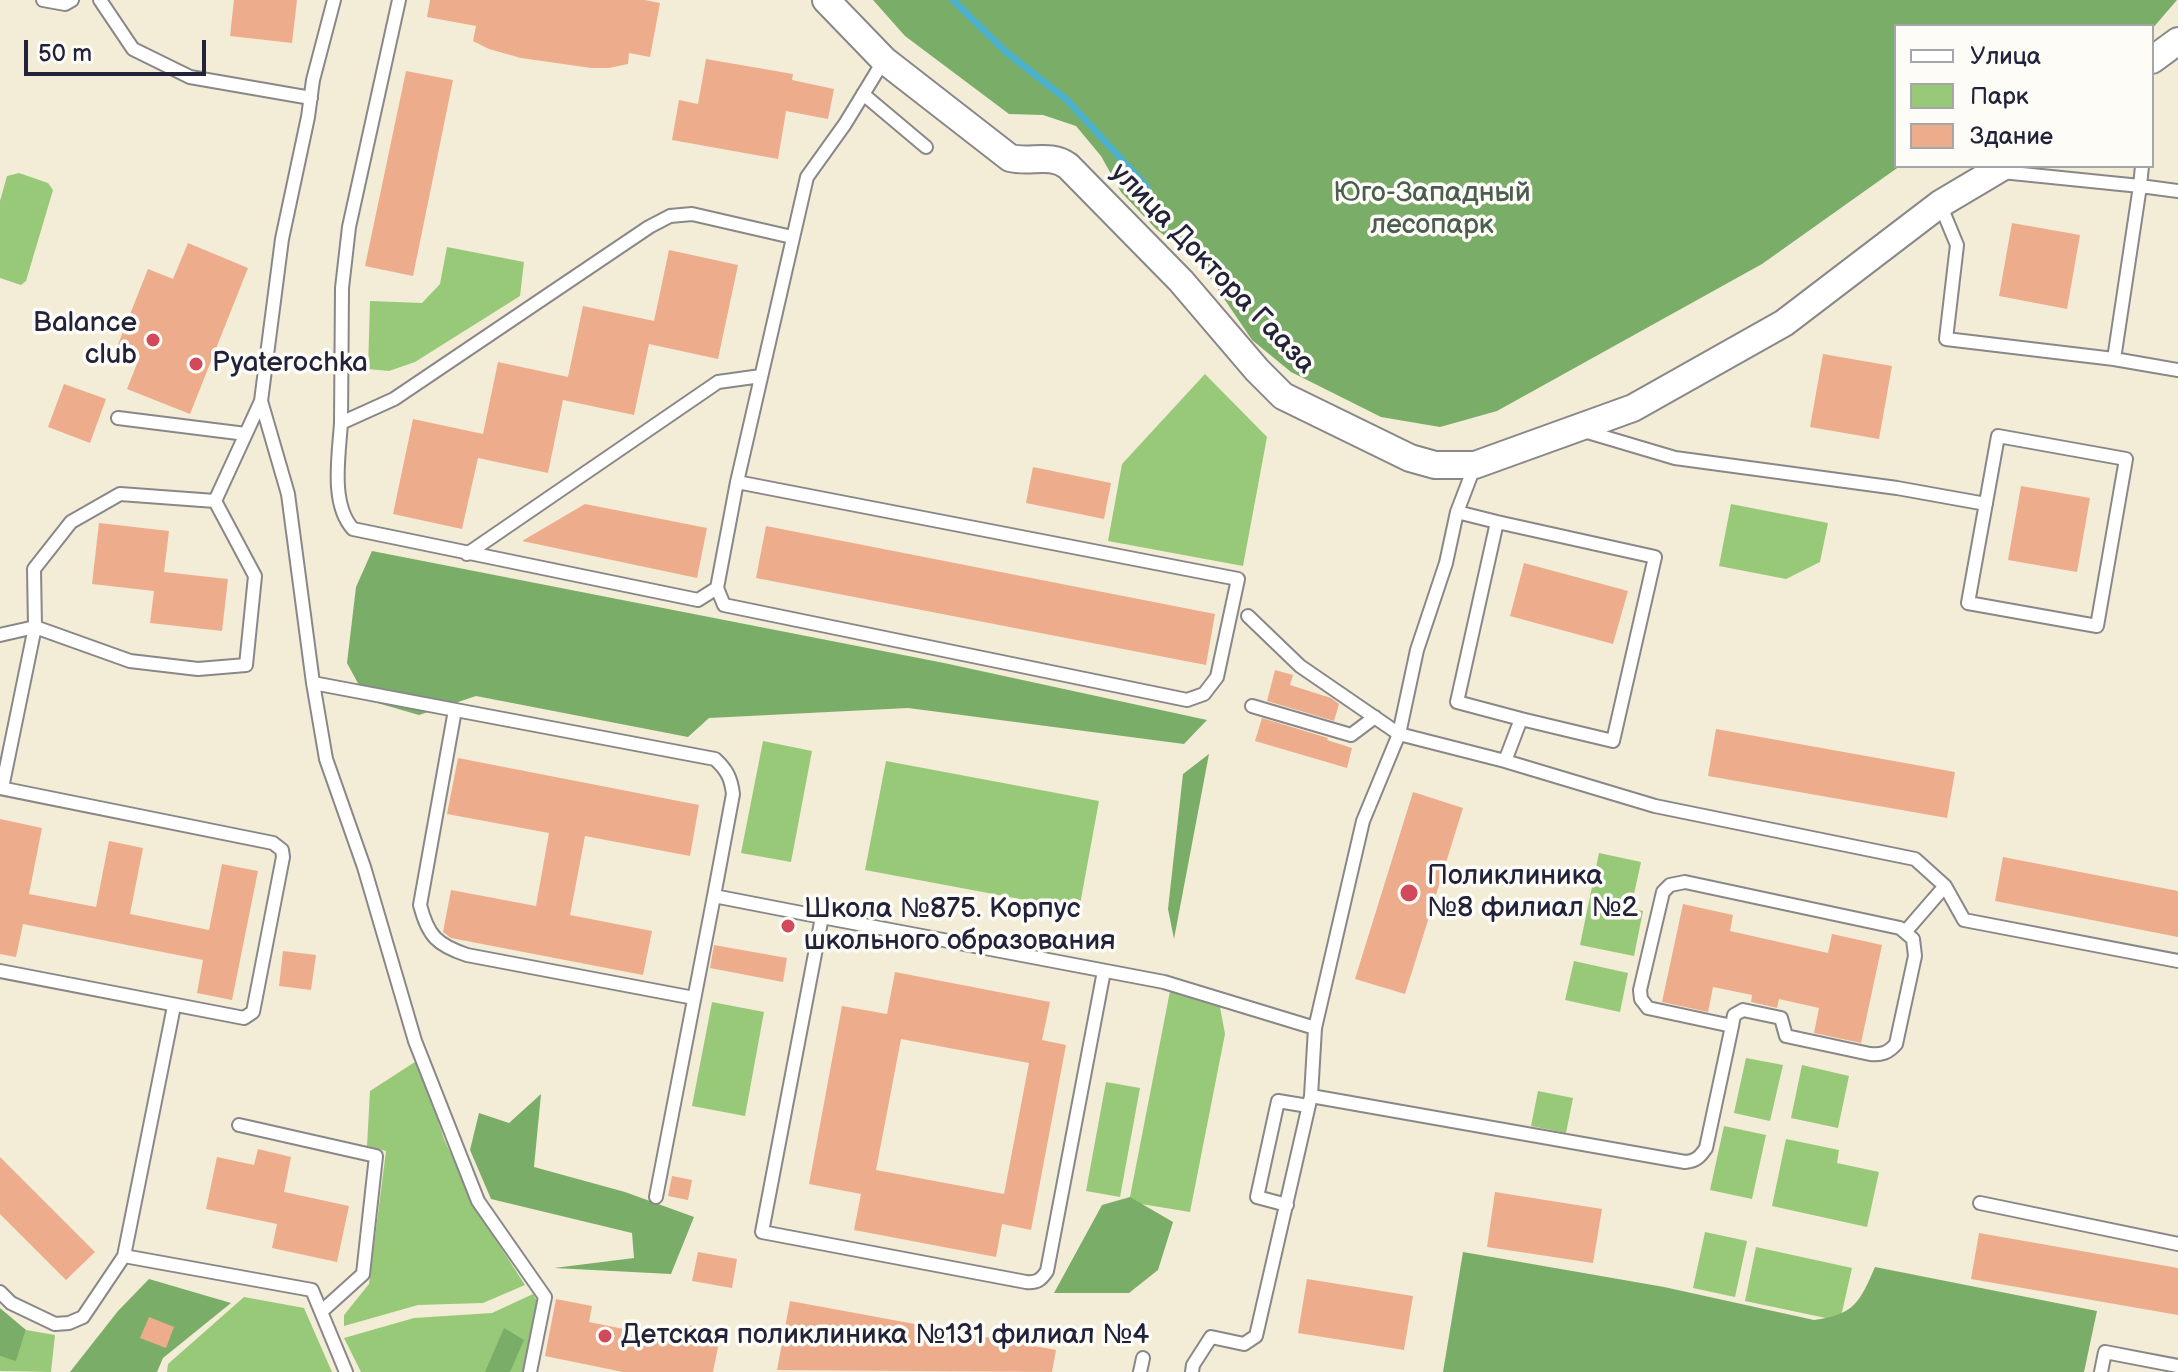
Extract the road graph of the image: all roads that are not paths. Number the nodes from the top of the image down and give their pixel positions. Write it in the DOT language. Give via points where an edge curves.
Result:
graph roads {
  1 [pos="43,0"];
  2 [pos="72,0"];
  3 [pos="100,0"];
  4 [pos="334,0"];
  5 [pos="399,0"];
  6 [pos="826,0"];
  7 [pos="2178,41"];
  8 [pos="2154,59"];
  9 [pos="884,60"];
  10 [pos="863,94"];
  11 [pos="311,98"];
  12 [pos="926,147"];
  13 [pos="2142,168"];
  14 [pos="1999,169"];
  15 [pos="2140,186"];
  16 [pos="2178,191"];
  17 [pos="1940,204"];
  18 [pos="792,237"];
  19 [pos="2114,359"];
  20 [pos="2178,370"];
  21 [pos="761,376"];
  22 [pos="261,401"];
  23 [pos="118,418"];
  24 [pos="341,423"];
  25 [pos="1577,429"];
  26 [pos="246,434"];
  27 [pos="1475,465"];
  28 [pos="737,482"];
  29 [pos="215,501"];
  30 [pos="1986,504"];
  31 [pos="1457,512"];
  32 [pos="1497,522"];
  33 [pos="467,554"];
  34 [pos="717,588"];
  35 [pos="1248,616"];
  36 [pos="35,627"];
  37 [pos="0,635"];
  38 [pos="313,683"];
  39 [pos="1252,706"];
  40 [pos="455,710"];
  41 [pos="1375,717"];
  42 [pos="1521,719"];
  43 [pos="1399,734"];
  44 [pos="1505,761"];
  45 [pos="1,788"];
  46 [pos="1945,886"];
  47 [pos="714,896"];
  48 [pos="822,917"];
  49 [pos="1906,931"];
  50 [pos="2178,961"];
  51 [pos="0,971"];
  52 [pos="1104,971"];
  53 [pos="694,998"];
  54 [pos="174,1006"];
  55 [pos="1732,1026"];
  56 [pos="1315,1028"];
  57 [pos="1310,1101"];
  58 [pos="239,1125"];
  59 [pos="656,1197"];
  60 [pos="1980,1203"];
  61 [pos="1287,1205"];
  62 [pos="2178,1244"];
  63 [pos="124,1256"];
  64 [pos="0,1292"];
  65 [pos="322,1311"];
  66 [pos="1143,1358"];
  67 [pos="2178,1366"];
  68 [pos="346,1372"];
  69 [pos="530,1372"];
  70 [pos="1140,1372"];
  71 [pos="1192,1372"];
  72 [pos="2101,1372"];
  1 -- 2 [label="lane"];
  3 -- 11 [label="lane" via="133,49 190,77"];
  4 -- 11 [label="lane"];
  5 -- 24 [label="lane" via="349,227 342,288"];
  6 -- 9 [label="street, улица Доктора Гааза"];
  7 -- 8 [label="street"];
  9 -- 10 [label="lane"];
  9 -- 27 [label="street, улица Доктора Гааза" via="1010,158 1058,159 1068,166 1181,281 1283,396 1410,458 1435,465"];
  10 -- 12 [label="lane"];
  10 -- 18 [label="lane" via="807,177"];
  11 -- 22 [label="lane" via="282,239"];
  13 -- 15 [label="lane"];
  14 -- 15 [label="lane"];
  14 -- 17 [label="street, улица Доктора Гааза"];
  15 -- 16 [label="lane"];
  15 -- 19 [label="lane"];
  17 -- 19 [label="lane" via="1957,245 1946,339"];
  17 -- 25 [label="street, улица Доктора Гааза" via="1784,323 1633,408"];
  18 -- 21 [label="lane"];
  18 -- 24 [label="lane" via="692,214 670,216 394,399"];
  19 -- 20 [label="lane"];
  21 -- 28 [label="lane"];
  21 -- 33 [label="lane" via="718,382"];
  22 -- 26 [label="lane"];
  22 -- 38 [label="lane" via="288,494"];
  23 -- 26 [label="lane"];
  24 -- 33 [label="lane" via="337,472 344,518 353,529"];
  25 -- 27 [label="street, улица Доктора Гааза"];
  25 -- 30 [label="lane" via="1675,458"];
  26 -- 29 [label="lane"];
  27 -- 31 [label="lane"];
  28 -- 34 [label="lane"];
  28 -- 34 [label="lane" via="1238,579 1233,612 1217,677 1204,694 1187,700 724,605"];
  29 -- 36 [label="lane" via="120,494 71,522 34,569"];
  29 -- 36 [label="lane" via="255,576 246,665 198,669 130,661"];
  30 -- 30 [label="lane" via="1998,436 2126,459 2097,626 1968,603"];
  31 -- 32 [label="lane"];
  31 -- 43 [label="lane"];
  32 -- 42 [label="lane" via="1457,702"];
  32 -- 42 [label="lane" via="1655,557 1613,741"];
  33 -- 34 [label="lane" via="698,600"];
  35 -- 41 [label="lane" via="1300,666"];
  36 -- 37 [label="lane"];
  36 -- 45 [label="lane"];
  38 -- 40 [label="lane"];
  38 -- 69 [label="lane" via="326,759 415,1041 478,1201 545,1297"];
  39 -- 41 [label="lane" via="1351,735"];
  40 -- 47 [label="lane" via="715,759 731,779 733,794"];
  40 -- 53 [label="lane" via="420,905 425,925 437,940 467,955"];
  41 -- 43 [label="lane"];
  42 -- 44 [label="lane"];
  43 -- 44 [label="lane"];
  43 -- 56 [label="lane" via="1363,821"];
  44 -- 46 [label="lane" via="1655,806 1915,859"];
  45 -- 54 [label="lane" via="273,843 282,850 253,1012 238,1018"];
  46 -- 49 [label="lane"];
  46 -- 50 [label="lane" via="1964,920"];
  47 -- 48 [label="lane"];
  47 -- 53 [label="lane"];
  48 -- 52 [label="lane"];
  48 -- 52 [label="lane" via="762,1232 979,1273 1042,1279"];
  49 -- 55 [label="lane" via="1915,956 1896,1044 1890,1051 1870,1054 1786,1036 1781,1018 1743,1010 1734,1015"];
  49 -- 55 [label="lane" via="1685,882 1670,885 1660,897 1641,999 1648,1008"];
  51 -- 54 [label="lane"];
  52 -- 56 [label="lane" via="1164,982"];
  53 -- 59 [label="lane"];
  54 -- 63 [label="lane"];
  55 -- 57 [label="lane" via="1706,1148 1693,1161"];
  56 -- 57 [label="lane"];
  57 -- 61 [label="lane"];
  57 -- 61 [label="lane" via="1278,1101 1257,1197"];
  58 -- 65 [label="lane" via="376,1156 363,1274"];
  60 -- 62 [label="lane"];
  61 -- 71 [label="lane" via="1256,1336 1244,1344 1211,1337"];
  63 -- 64 [label="lane" via="83,1317 69,1323 55,1324"];
  63 -- 65 [label="lane" via="312,1290"];
  65 -- 68 [label="lane"];
  66 -- 70 [label="lane"];
  67 -- 72 [label="lane" via="2105,1352"];
}
